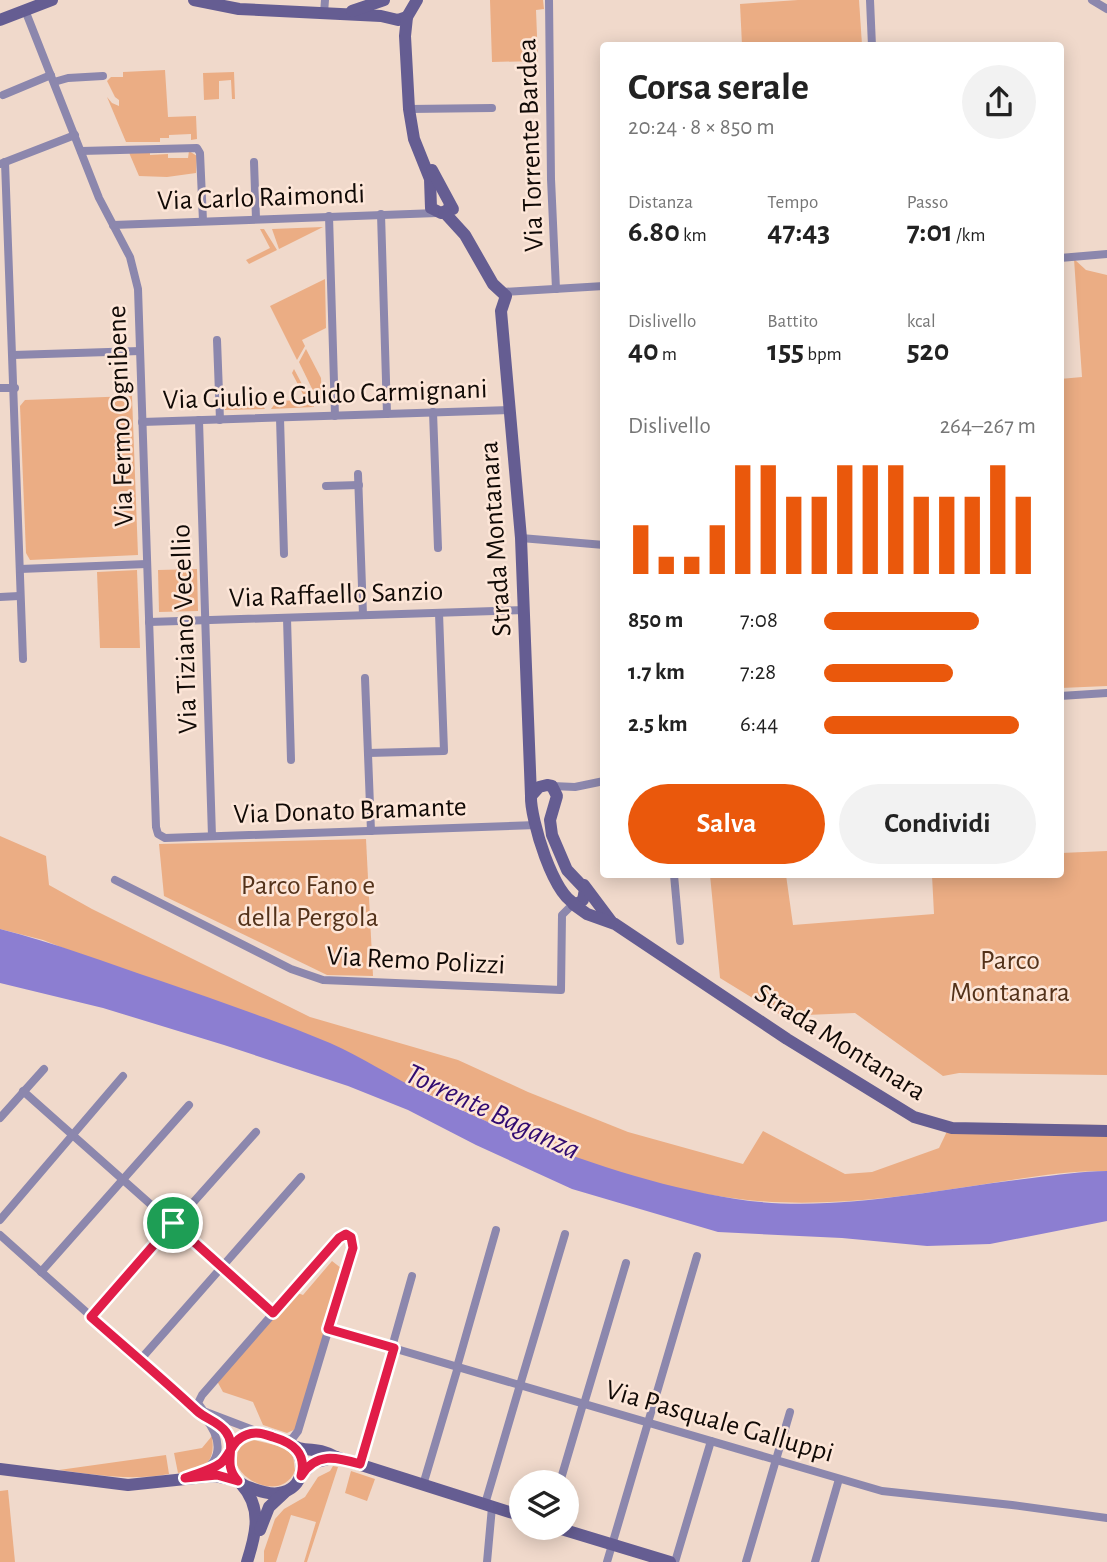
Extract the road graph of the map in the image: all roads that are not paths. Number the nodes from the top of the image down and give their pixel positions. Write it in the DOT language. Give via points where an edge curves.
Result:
graph roads {
  1 [pos="36,0"];
  2 [pos="52,0"];
  3 [pos="194,0"];
  4 [pos="386,0"];
  5 [pos="549,0"];
  6 [pos="870,0"];
  7 [pos="1092,0"];
  8 [pos="239,4"];
  9 [pos="324,7"];
  10 [pos="1107,9"];
  11 [pos="25,10"];
  12 [pos="406,10"];
  13 [pos="342,13"];
  14 [pos="0,20"];
  15 [pos="872,42"];
  16 [pos="103,76"];
  17 [pos="52,79"];
  18 [pos="3,95"];
  19 [pos="492,108"];
  20 [pos="409,109"];
  21 [pos="75,135"];
  22 [pos="81,152"];
  23 [pos="254,162"];
  24 [pos="3,163"];
  25 [pos="440,204"];
  26 [pos="410,213"];
  27 [pos="381,214"];
  28 [pos="329,216"];
  29 [pos="256,219"];
  30 [pos="204,221"];
  31 [pos="113,225"];
  32 [pos="1107,254"];
  33 [pos="1064,258"];
  34 [pos="600,286"];
  35 [pos="556,289"];
  36 [pos="499,298"];
  37 [pos="217,340"];
  38 [pos="140,351"];
  39 [pos="13,355"];
  40 [pos="15,387"];
  41 [pos="0,388"];
  42 [pos="510,410"];
  43 [pos="433,412"];
  44 [pos="387,414"];
  45 [pos="335,416"];
  46 [pos="280,418"];
  47 [pos="199,420"];
  48 [pos="220,420"];
  49 [pos="142,422"];
  50 [pos="358,474"];
  51 [pos="359,485"];
  52 [pos="326,486"];
  53 [pos="521,538"];
  54 [pos="600,545"];
  55 [pos="438,548"];
  56 [pos="284,554"];
  57 [pos="147,564"];
  58 [pos="20,569"];
  59 [pos="19,596"];
  60 [pos="0,597"];
  61 [pos="525,610"];
  62 [pos="439,613"];
  63 [pos="363,615"];
  64 [pos="287,618"];
  65 [pos="205,620"];
  66 [pos="149,622"];
  67 [pos="23,659"];
  68 [pos="365,678"];
  69 [pos="1107,692"];
  70 [pos="1064,696"];
  71 [pos="368,753"];
  72 [pos="291,760"];
  73 [pos="530,764"];
  74 [pos="600,782"];
  75 [pos="549,785"];
  76 [pos="575,787"];
  77 [pos="531,796"];
  78 [pos="557,803"];
  79 [pos="537,825"];
  80 [pos="370,831"];
  81 [pos="212,836"];
  82 [pos="164,838"];
  83 [pos="674,878"];
  84 [pos="115,880"];
  85 [pos="584,885"];
  86 [pos="573,904"];
  87 [pos="615,924"];
  88 [pos="680,941"];
  89 [pos="44,1069"];
  90 [pos="123,1076"];
  91 [pos="23,1091"];
  92 [pos="189,1105"];
  93 [pos="0,1118"];
  94 [pos="1107,1131"];
  95 [pos="256,1132"];
  96 [pos="73,1135"];
  97 [pos="301,1177"];
  98 [pos="122,1179"];
  99 [pos="0,1220"];
  100 [pos="173,1223"];
  101 [pos="496,1230"];
  102 [pos="565,1234"];
  103 [pos="0,1235"];
  104 [pos="697,1256"];
  105 [pos="626,1263"];
  106 [pos="222,1268"];
  107 [pos="41,1272"];
  108 [pos="412,1276"];
  109 [pos="273,1313"];
  110 [pos="91,1317"];
  111 [pos="328,1329"];
  112 [pos="393,1348"];
  113 [pos="140,1360"];
  114 [pos="458,1367"];
  115 [pos="520,1385"];
  116 [pos="199,1399"];
  117 [pos="188,1402"];
  118 [pos="584,1404"];
  119 [pos="202,1412"];
  120 [pos="790,1412"];
  121 [pos="647,1423"];
  122 [pos="263,1433"];
  123 [pos="711,1441"];
  124 [pos="287,1442"];
  125 [pos="230,1451"];
  126 [pos="335,1457"];
  127 [pos="776,1460"];
  128 [pos="360,1464"];
  129 [pos="0,1469"];
  130 [pos="564,1470"];
  131 [pos="201,1472"];
  132 [pos="301,1476"];
  133 [pos="185,1478"];
  134 [pos="839,1479"];
  135 [pos="239,1482"];
  136 [pos="423,1485"];
  137 [pos="286,1492"];
  138 [pos="488,1506"];
  139 [pos="509,1512"];
  140 [pos="1107,1518"];
  141 [pos="579,1535"];
  142 [pos="254,1539"];
  143 [pos="611,1545"];
  144 [pos="247,1562"];
  145 [pos="487,1562"];
  146 [pos="607,1562"];
  147 [pos="670,1562"];
  148 [pos="676,1562"];
  149 [pos="746,1562"];
  150 [pos="814,1562"];
  1 -- 11 [label="street"];
  2 -- 11 [label="street"];
  3 -- 8 [label="street"];
  4 -- 12 [label="street, Strada Montanara" via="386,11"];
  4 -- 13 [label="street"];
  5 -- 35 [label="street, Via Torrente Bardea"];
  6 -- 15 [label="street"];
  7 -- 10 [label="street"];
  8 -- 9 [label="street"];
  9 -- 13 [label="street"];
  11 -- 14 [label="street"];
  11 -- 17 [label="street, Via Fermo Ognibene"];
  12 -- 13 [label="street"];
  12 -- 20 [label="street, Strada Montanara"];
  16 -- 17 [label="street"];
  17 -- 18 [label="street"];
  17 -- 21 [label="street, Via Fermo Ognibene"];
  19 -- 20 [label="street"];
  20 -- 25 [label="street, Strada Montanara" via="417,146"];
  21 -- 22 [label="street, Via Fermo Ognibene"];
  21 -- 24 [label="street"];
  22 -- 30 [label="street" via="195,148 200,153"];
  22 -- 31 [label="street, Via Fermo Ognibene"];
  23 -- 29 [label="street"];
  24 -- 39 [label="street"];
  25 -- 26 [label="street, Via Carlo Raimondi"];
  25 -- 26 [label="street, Via Carlo Raimondi"];
  25 -- 36 [label="street, Strada Montanara" via="458,216"];
  26 -- 27 [label="street, Via Carlo Raimondi"];
  27 -- 28 [label="street, Via Carlo Raimondi"];
  27 -- 44 [label="street"];
  28 -- 29 [label="street, Via Carlo Raimondi"];
  28 -- 45 [label="street"];
  29 -- 30 [label="street, Via Carlo Raimondi"];
  30 -- 31 [label="street, Via Carlo Raimondi"];
  31 -- 38 [label="street, Via Fermo Ognibene" via="130,257 138,289"];
  32 -- 33 [label="street"];
  34 -- 35 [label="street"];
  35 -- 36 [label="street"];
  36 -- 42 [label="street, Strada Montanara"];
  37 -- 48 [label="street"];
  38 -- 39 [label="street"];
  38 -- 49 [label="street, Via Fermo Ognibene"];
  39 -- 40 [label="street"];
  40 -- 41 [label="street"];
  40 -- 58 [label="street"];
  42 -- 43 [label="street, Via Giulio e Guido Carmignani"];
  42 -- 53 [label="street, Strada Montanara"];
  43 -- 44 [label="street, Via Giulio e Guido Carmignani"];
  43 -- 55 [label="street"];
  44 -- 45 [label="street, Via Giulio e Guido Carmignani"];
  45 -- 46 [label="street, Via Giulio e Guido Carmignani"];
  46 -- 48 [label="street, Via Giulio e Guido Carmignani"];
  46 -- 56 [label="street"];
  47 -- 48 [label="street, Via Giulio e Guido Carmignani"];
  47 -- 49 [label="street, Via Giulio e Guido Carmignani"];
  47 -- 65 [label="street, Via Tiziano Vecellio"];
  49 -- 57 [label="street, Via Fermo Ognibene"];
  50 -- 51 [label="street"];
  51 -- 52 [label="street"];
  51 -- 63 [label="street"];
  53 -- 54 [label="street"];
  53 -- 61 [label="street, Strada Montanara"];
  57 -- 58 [label="street"];
  57 -- 66 [label="street, Via Fermo Ognibene"];
  58 -- 59 [label="street"];
  59 -- 60 [label="street"];
  59 -- 67 [label="street"];
  61 -- 62 [label="street, Via Raffaello Sanzio"];
  61 -- 73 [label="street, Strada Montanara"];
  62 -- 63 [label="street, Via Raffaello Sanzio"];
  62 -- 71 [label="street" via="444,751"];
  63 -- 64 [label="street, Via Raffaello Sanzio"];
  64 -- 65 [label="street, Via Raffaello Sanzio"];
  64 -- 72 [label="street"];
  65 -- 66 [label="street, Via Raffaello Sanzio"];
  65 -- 81 [label="street, Via Tiziano Vecellio"];
  66 -- 82 [label="street, Via Fermo Ognibene" via="156,827"];
  68 -- 71 [label="street"];
  69 -- 70 [label="street"];
  71 -- 80 [label="street"];
  73 -- 75 [label="street, Strada Montanara"];
  73 -- 77 [label="street, Strada Montanara"];
  74 -- 76 [label="street"];
  75 -- 76 [label="street"];
  75 -- 77 [label="street" via="539,787"];
  75 -- 78 [label="street, Strada Montanara"];
  76 -- 78 [label="street"];
  77 -- 79 [label="street, Strada Montanara"];
  78 -- 85 [label="street, Strada Montanara" via="550,820 552,835 567,870"];
  79 -- 80 [label="street, Via Donato Bramante"];
  79 -- 86 [label="street, Strada Montanara" via="545,859"];
  80 -- 81 [label="street, Via Donato Bramante"];
  81 -- 82 [label="street, Via Donato Bramante"];
  83 -- 88 [label="street"];
  84 -- 86 [label="street, Via Remo Polizzi" via="323,981 561,990 562,915"];
  85 -- 86 [label="street" via="583,900"];
  85 -- 87 [label="street, Strada Montanara"];
  86 -- 87 [label="street, Strada Montanara"];
  87 -- 94 [label="street, Strada Montanara" via="787,1039 914,1116 952,1128"];
  89 -- 91 [label="street"];
  90 -- 96 [label="street"];
  91 -- 93 [label="street"];
  91 -- 96 [label="street"];
  92 -- 98 [label="street"];
  95 -- 100 [label="street"];
  96 -- 98 [label="street"];
  96 -- 99 [label="street"];
  97 -- 106 [label="street"];
  98 -- 100 [label="street"];
  98 -- 107 [label="street"];
  100 -- 106 [label="street"];
  100 -- 110 [label="street"];
  101 -- 114 [label="street"];
  102 -- 115 [label="street"];
  103 -- 107 [label="street"];
  104 -- 121 [label="street"];
  105 -- 118 [label="street"];
  106 -- 109 [label="street"];
  106 -- 113 [label="street"];
  107 -- 110 [label="street"];
  108 -- 112 [label="street"];
  109 -- 111 [label="street" via="339,1238 350,1236 353,1248"];
  109 -- 116 [label="street"];
  110 -- 113 [label="street"];
  111 -- 112 [label="street, Via Pasquale Galluppi"];
  111 -- 124 [label="street" via="298,1431"];
  112 -- 114 [label="street, Via Pasquale Galluppi"];
  112 -- 128 [label="street"];
  113 -- 117 [label="street"];
  114 -- 115 [label="street, Via Pasquale Galluppi"];
  114 -- 136 [label="street"];
  115 -- 118 [label="street, Via Pasquale Galluppi"];
  115 -- 138 [label="street"];
  116 -- 117 [label="street"];
  116 -- 119 [label="street"];
  117 -- 119 [label="street"];
  118 -- 121 [label="street, Via Pasquale Galluppi"];
  118 -- 130 [label="street"];
  119 -- 122 [label="street"];
  119 -- 125 [label="street" via="226,1432"];
  119 -- 131 [label="street" via="218,1443 215,1460"];
  120 -- 127 [label="street"];
  121 -- 123 [label="street, Via Pasquale Galluppi"];
  121 -- 143 [label="street"];
  122 -- 124 [label="street"];
  122 -- 125 [label="street" via="244,1435"];
  123 -- 127 [label="street, Via Pasquale Galluppi"];
  123 -- 148 [label="street"];
  124 -- 126 [label="street"];
  124 -- 132 [label="street" via="302,1458"];
  125 -- 131 [label="street"];
  125 -- 135 [label="street" via="229,1466"];
  126 -- 128 [label="street"];
  126 -- 132 [label="street" via="313,1463"];
  127 -- 134 [label="street, Via Pasquale Galluppi"];
  127 -- 149 [label="street"];
  128 -- 136 [label="street"];
  129 -- 133 [label="street" via="135,1485"];
  131 -- 133 [label="street"];
  132 -- 137 [label="street"];
  133 -- 135 [label="street" via="217,1475"];
  134 -- 140 [label="street, Via Pasquale Galluppi" via="896,1494"];
  134 -- 150 [label="street"];
  135 -- 137 [label="street" via="269,1493"];
  135 -- 142 [label="street" via="254,1505"];
  136 -- 138 [label="street"];
  137 -- 142 [label="street" via="269,1507"];
  138 -- 139 [label="street"];
  138 -- 145 [label="street"];
  141 -- 143 [label="street"];
  142 -- 144 [label="street"];
  143 -- 146 [label="street"];
  143 -- 147 [label="street"];
}
